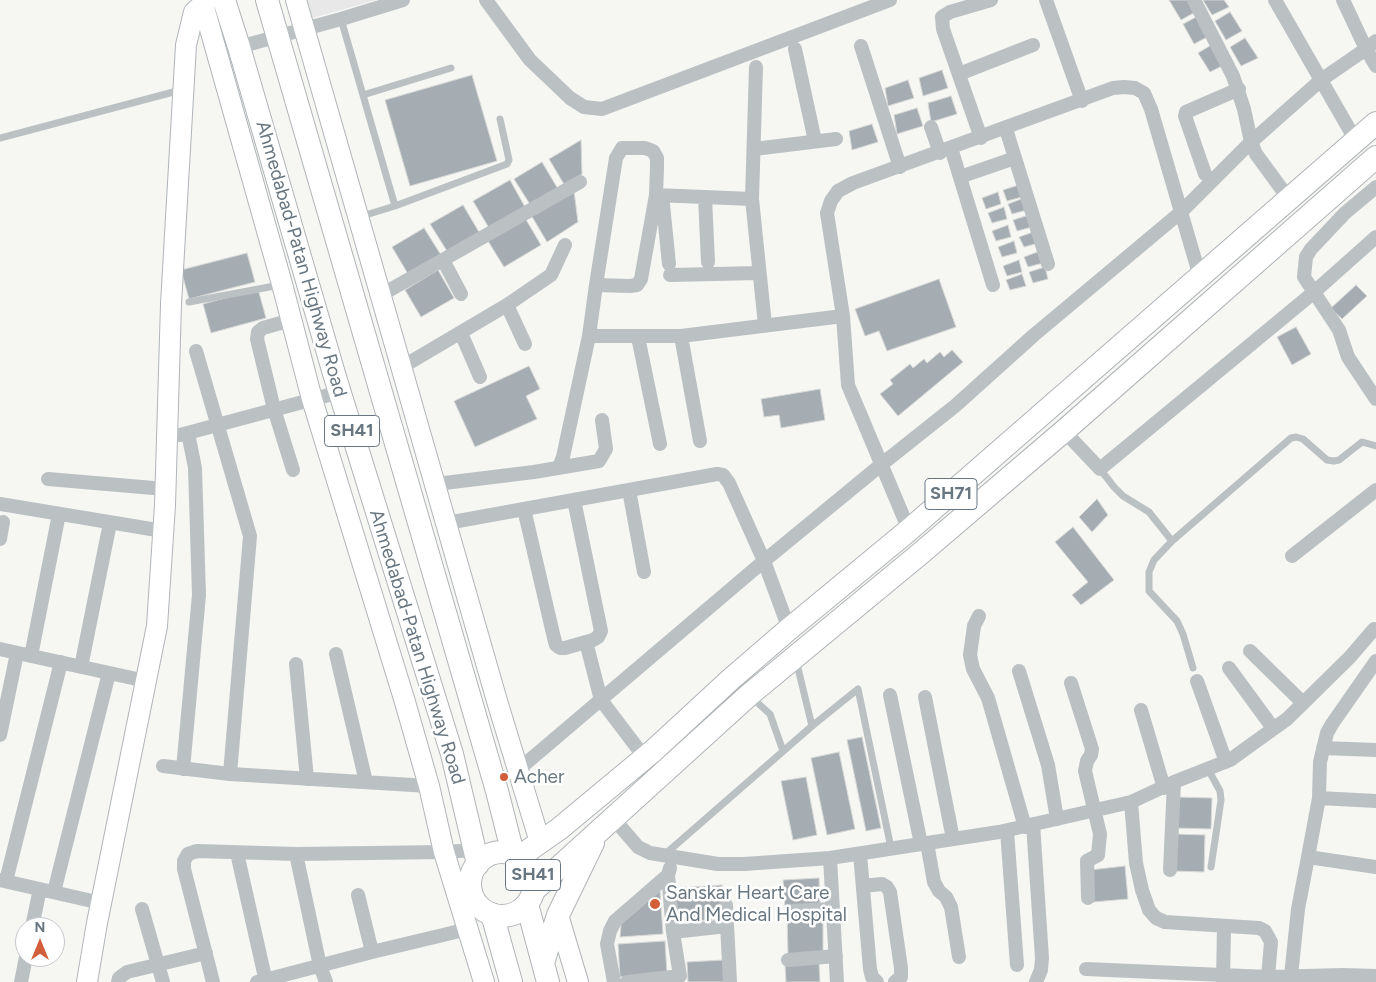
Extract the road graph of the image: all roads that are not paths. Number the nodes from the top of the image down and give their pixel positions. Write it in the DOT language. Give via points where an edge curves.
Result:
graph roads {
  1 [pos="267,0"];
  2 [pos="296,0"];
  3 [pos="403,0"];
  4 [pos="486,0"];
  5 [pos="890,0"];
  6 [pos="991,0"];
  7 [pos="1046,0"];
  8 [pos="1194,0"];
  9 [pos="1275,0"];
  10 [pos="1343,0"];
  11 [pos="206,2"];
  12 [pos="341,19"];
  13 [pos="304,29"];
  14 [pos="277,36"];
  15 [pos="1033,45"];
  16 [pos="1371,45"];
  17 [pos="240,46"];
  18 [pos="861,46"];
  19 [pos="796,49"];
  20 [pos="1376,66"];
  21 [pos="756,67"];
  22 [pos="451,68"];
  23 [pos="959,74"];
  24 [pos="1321,80"];
  25 [pos="183,89"];
  26 [pos="1239,89"];
  27 [pos="363,95"];
  28 [pos="1082,101"];
  29 [pos="500,119"];
  30 [pos="1376,123"];
  31 [pos="931,127"];
  32 [pos="1006,129"];
  33 [pos="0,138"];
  34 [pos="981,138"];
  35 [pos="836,139"];
  36 [pos="1356,141"];
  37 [pos="815,142"];
  38 [pos="1251,142"];
  39 [pos="754,149"];
  40 [pos="946,150"];
  41 [pos="1376,157"];
  42 [pos="1015,158"];
  43 [pos="900,167"];
  44 [pos="1205,174"];
  45 [pos="960,177"];
  46 [pos="580,182"];
  47 [pos="1376,187"];
  48 [pos="659,195"];
  49 [pos="705,197"];
  50 [pos="752,199"];
  51 [pos="1289,199"];
  52 [pos="395,206"];
  53 [pos="1181,212"];
  54 [pos="359,218"];
  55 [pos="1376,237"];
  56 [pos="565,245"];
  57 [pos="443,260"];
  58 [pos="708,262"];
  59 [pos="1048,264"];
  60 [pos="759,273"];
  61 [pos="1200,277"];
  62 [pos="282,284"];
  63 [pos="993,284"];
  64 [pos="596,285"];
  65 [pos="1313,293"];
  66 [pos="461,294"];
  67 [pos="381,295"];
  68 [pos="190,302"];
  69 [pos="507,305"];
  70 [pos="843,316"];
  71 [pos="291,320"];
  72 [pos="765,325"];
  73 [pos="461,333"];
  74 [pos="589,336"];
  75 [pos="681,336"];
  76 [pos="638,337"];
  77 [pos="525,344"];
  78 [pos="196,351"];
  79 [pos="402,367"];
  80 [pos="480,377"];
  81 [pos="340,392"];
  82 [pos="312,399"];
  83 [pos="1376,399"];
  84 [pos="274,409"];
  85 [pos="602,420"];
  86 [pos="217,424"];
  87 [pos="1064,431"];
  88 [pos="188,433"];
  89 [pos="167,438"];
  90 [pos="700,441"];
  91 [pos="660,444"];
  92 [pos="1376,446"];
  93 [pos="882,464"];
  94 [pos="559,467"];
  95 [pos="1100,469"];
  96 [pos="293,470"];
  97 [pos="48,479"];
  98 [pos="436,484"];
  99 [pos="166,489"];
  100 [pos="629,490"];
  101 [pos="1376,490"];
  102 [pos="574,500"];
  103 [pos="0,504"];
  104 [pos="524,509"];
  105 [pos="59,514"];
  106 [pos="3,522"];
  107 [pos="110,523"];
  108 [pos="447,523"];
  109 [pos="909,530"];
  110 [pos="163,531"];
  111 [pos="0,539"];
  112 [pos="1172,541"];
  113 [pos="1292,556"];
  114 [pos="764,561"];
  115 [pos="644,572"];
  116 [pos="979,616"];
  117 [pos="789,629"];
  118 [pos="1375,629"];
  119 [pos="586,642"];
  120 [pos="0,649"];
  121 [pos="1250,652"];
  122 [pos="24,654"];
  123 [pos="336,654"];
  124 [pos="795,657"];
  125 [pos="1376,661"];
  126 [pos="61,662"];
  127 [pos="296,664"];
  128 [pos="81,667"];
  129 [pos="1229,668"];
  130 [pos="1019,671"];
  131 [pos="109,673"];
  132 [pos="1195,675"];
  133 [pos="731,679"];
  134 [pos="146,681"];
  135 [pos="1072,683"];
  136 [pos="749,695"];
  137 [pos="890,695"];
  138 [pos="925,697"];
  139 [pos="601,700"];
  140 [pos="1303,703"];
  141 [pos="1141,710"];
  142 [pos="812,726"];
  143 [pos="1273,728"];
  144 [pos="0,735"];
  145 [pos="1323,748"];
  146 [pos="1376,750"];
  147 [pos="783,751"];
  148 [pos="645,758"];
  149 [pos="1226,762"];
  150 [pos="163,766"];
  151 [pos="183,769"];
  152 [pos="518,770"];
  153 [pos="1208,770"];
  154 [pos="230,774"];
  155 [pos="307,779"];
  156 [pos="366,782"];
  157 [pos="1169,785"];
  158 [pos="429,786"];
  159 [pos="1319,798"];
  160 [pos="1376,801"];
  161 [pos="1131,802"];
  162 [pos="1094,811"];
  163 [pos="1057,819"];
  164 [pos="606,824"];
  165 [pos="1029,826"];
  166 [pos="1007,831"];
  167 [pos="954,839"];
  168 [pos="540,842"];
  169 [pos="924,843"];
  170 [pos="891,848"];
  171 [pos="237,852"];
  172 [pos="444,852"];
  173 [pos="296,854"];
  174 [pos="860,854"];
  175 [pos="516,855"];
  176 [pos="476,857"];
  177 [pos="667,857"];
  178 [pos="1308,857"];
  179 [pos="830,858"];
  180 [pos="1211,867"];
  181 [pos="1376,867"];
  182 [pos="1170,870"];
  183 [pos="668,875"];
  184 [pos="2,880"];
  185 [pos="864,886"];
  186 [pos="40,889"];
  187 [pos="54,892"];
  188 [pos="358,895"];
  189 [pos="530,897"];
  190 [pos="1088,898"];
  191 [pos="101,903"];
  192 [pos="726,905"];
  193 [pos="142,909"];
  194 [pos="833,909"];
  195 [pos="792,911"];
  196 [pos="492,914"];
  197 [pos="558,915"];
  198 [pos="34,917"];
  199 [pos="727,926"];
  200 [pos="1224,926"];
  201 [pos="468,929"];
  202 [pos="673,932"];
  203 [pos="372,952"];
  204 [pos="206,953"];
  205 [pos="836,956"];
  206 [pos="959,957"];
  207 [pos="788,960"];
  208 [pos="158,964"];
  209 [pos="1017,965"];
  210 [pos="320,966"];
  211 [pos="24,967"];
  212 [pos="1086,969"];
  213 [pos="546,973"];
  214 [pos="1115,976"];
  215 [pos="1291,976"];
  216 [pos="1376,976"];
  217 [pos="1268,977"];
  218 [pos="1195,978"];
  219 [pos="1223,978"];
  220 [pos="680,979"];
  221 [pos="263,981"];
  222 [pos="21,982"];
  223 [pos="87,982"];
  224 [pos="118,982"];
  225 [pos="163,982"];
  226 [pos="213,982"];
  227 [pos="326,982"];
  228 [pos="484,982"];
  229 [pos="511,982"];
  230 [pos="578,982"];
  231 [pos="614,982"];
  232 [pos="627,982"];
  233 [pos="730,982"];
  234 [pos="837,982"];
  235 [pos="877,982"];
  236 [pos="896,982"];
  237 [pos="1036,982"];
  1 -- 14 [label="main road, SH41"];
  2 -- 13 [label="street"];
  3 -- 12 [label="street"];
  4 -- 5 [label="street" via="530,60 570,98 584,107 602,109"];
  6 -- 23 [label="street" via="942,17"];
  7 -- 28 [label="street"];
  8 -- 26 [label="street"];
  9 -- 24 [label="street"];
  10 -- 16 [label="street"];
  11 -- 17 [label="main road, Ahmedabad-Patan Highway Road / SH41"];
  11 -- 25 [label="street" via="194,12 186,44"];
  11 -- 62 [label="street"];
  12 -- 13 [label="street"];
  12 -- 27 [label="lane"];
  13 -- 14 [label="street"];
  13 -- 54 [label="street"];
  14 -- 17 [label="street"];
  14 -- 175 [label="main road, SH41"];
  15 -- 23 [label="street"];
  16 -- 20 [label="street"];
  16 -- 24 [label="street"];
  17 -- 81 [label="main road, Ahmedabad-Patan Highway Road / SH41"];
  18 -- 43 [label="street"];
  19 -- 37 [label="street"];
  21 -- 39 [label="street"];
  22 -- 27 [label="lane"];
  23 -- 34 [label="street"];
  24 -- 36 [label="street"];
  24 -- 38 [label="street"];
  25 -- 33 [label="lane"];
  25 -- 89 [label="street"];
  26 -- 38 [label="street"];
  26 -- 44 [label="street" via="1186,112"];
  27 -- 52 [label="lane"];
  28 -- 32 [label="street"];
  28 -- 53 [label="street" via="1113,88 1135,88 1144,93"];
  29 -- 52 [label="lane" via="509,160 507,164"];
  30 -- 36 [label="main road, SH71"];
  31 -- 40 [label="street"];
  32 -- 34 [label="street"];
  32 -- 42 [label="street"];
  34 -- 40 [label="street"];
  35 -- 37 [label="street"];
  36 -- 51 [label="main road, SH71"];
  37 -- 39 [label="street"];
  38 -- 51 [label="street"];
  38 -- 53 [label="street"];
  39 -- 50 [label="street"];
  40 -- 43 [label="street"];
  40 -- 45 [label="street"];
  41 -- 87 [label="main road, SH71"];
  42 -- 45 [label="street"];
  42 -- 59 [label="street"];
  43 -- 70 [label="street" via="853,183 838,191 831,202 827,213 828,228"];
  45 -- 63 [label="street"];
  46 -- 57 [label="street"];
  47 -- 65 [label="street" via="1345,213 1306,257 1304,277"];
  48 -- 49 [label="street"];
  48 -- 60 [label="street" via="670,269"];
  48 -- 64 [label="street" via="637,285"];
  48 -- 64 [label="street" via="653,151 622,148 616,158"];
  49 -- 50 [label="street"];
  49 -- 58 [label="street"];
  50 -- 60 [label="street"];
  51 -- 61 [label="main road, SH71"];
  52 -- 54 [label="lane"];
  53 -- 61 [label="street"];
  53 -- 93 [label="street" via="1034,334 955,406"];
  54 -- 67 [label="street"];
  55 -- 65 [label="street"];
  56 -- 69 [label="street" via="551,275"];
  57 -- 66 [label="street"];
  57 -- 67 [label="street"];
  60 -- 72 [label="street"];
  61 -- 109 [label="main road, SH71"];
  62 -- 68 [label="lane"];
  62 -- 71 [label="street"];
  64 -- 74 [label="street"];
  65 -- 83 [label="street" via="1339,330 1348,357"];
  65 -- 95 [label="street"];
  67 -- 79 [label="street"];
  69 -- 73 [label="street"];
  69 -- 77 [label="street"];
  70 -- 72 [label="street"];
  70 -- 93 [label="street" via="848,385"];
  71 -- 82 [label="street"];
  71 -- 84 [label="street" via="258,332"];
  72 -- 75 [label="street"];
  73 -- 79 [label="street"];
  73 -- 80 [label="street"];
  74 -- 76 [label="street"];
  74 -- 94 [label="street"];
  75 -- 76 [label="street"];
  75 -- 90 [label="street"];
  76 -- 91 [label="street"];
  78 -- 86 [label="street"];
  79 -- 98 [label="street"];
  81 -- 82 [label="street"];
  81 -- 176 [label="main road, Ahmedabad-Patan Highway Road / SH41" via="452,754"];
  82 -- 84 [label="street"];
  82 -- 158 [label="street"];
  84 -- 86 [label="street"];
  84 -- 96 [label="street"];
  85 -- 94 [label="street" via="606,449 599,461"];
  86 -- 88 [label="street"];
  86 -- 154 [label="street" via="250,536"];
  87 -- 95 [label="street"];
  87 -- 124 [label="main road, SH71"];
  88 -- 89 [label="street"];
  88 -- 151 [label="street" via="196,468 199,595"];
  89 -- 99 [label="street"];
  92 -- 112 [label="lane" via="1362,442 1334,461 1328,460 1303,439 1291,438"];
  93 -- 109 [label="street"];
  93 -- 114 [label="street"];
  94 -- 98 [label="street"];
  95 -- 112 [label="lane" via="1123,496 1148,512"];
  97 -- 99 [label="street"];
  98 -- 108 [label="street"];
  99 -- 110 [label="street"];
  100 -- 102 [label="street"];
  100 -- 114 [label="street" via="723,475"];
  100 -- 115 [label="street"];
  101 -- 113 [label="street"];
  102 -- 104 [label="street"];
  102 -- 119 [label="street" via="601,632"];
  103 -- 105 [label="street"];
  104 -- 108 [label="street"];
  104 -- 119 [label="street" via="556,645 565,648"];
  105 -- 107 [label="street"];
  105 -- 122 [label="street"];
  106 -- 111 [label="street"];
  107 -- 110 [label="street"];
  107 -- 128 [label="street"];
  108 -- 152 [label="street"];
  109 -- 117 [label="main road, SH71"];
  110 -- 134 [label="street" via="157,626"];
  112 -- 132 [label="lane" via="1150,567 1149,591 1177,621"];
  114 -- 117 [label="street"];
  114 -- 139 [label="street"];
  116 -- 165 [label="street" via="974,626 970,654 973,669 988,698"];
  117 -- 133 [label="main road, SH71"];
  118 -- 140 [label="street"];
  119 -- 139 [label="street"];
  120 -- 122 [label="street"];
  121 -- 140 [label="street"];
  122 -- 126 [label="street"];
  122 -- 144 [label="street"];
  123 -- 156 [label="street"];
  124 -- 136 [label="main road, SH71"];
  124 -- 142 [label="lane"];
  125 -- 145 [label="street" via="1332,724"];
  126 -- 128 [label="street"];
  126 -- 184 [label="street"];
  127 -- 155 [label="street"];
  128 -- 131 [label="street"];
  129 -- 143 [label="street"];
  130 -- 163 [label="street" via="1048,765"];
  131 -- 134 [label="street"];
  131 -- 187 [label="street"];
  132 -- 149 [label="street"];
  133 -- 136 [label="main road"];
  133 -- 148 [label="main road, SH71"];
  134 -- 191 [label="street"];
  135 -- 162 [label="street" via="1092,749 1084,771"];
  136 -- 147 [label="lane" via="770,714"];
  136 -- 164 [label="main road, SH71"];
  137 -- 169 [label="street"];
  138 -- 167 [label="street"];
  139 -- 148 [label="street"];
  139 -- 152 [label="street"];
  140 -- 143 [label="street"];
  141 -- 157 [label="street"];
  142 -- 147 [label="lane"];
  142 -- 170 [label="lane" via="858,689"];
  143 -- 149 [label="street"];
  145 -- 146 [label="street"];
  145 -- 159 [label="street"];
  147 -- 177 [label="lane"];
  148 -- 168 [label="main road, SH71"];
  149 -- 153 [label="street"];
  150 -- 151 [label="street"];
  151 -- 154 [label="street"];
  152 -- 168 [label="street"];
  153 -- 157 [label="street"];
  153 -- 180 [label="lane" via="1220,791 1221,800"];
  154 -- 155 [label="street"];
  155 -- 156 [label="street"];
  156 -- 158 [label="street"];
  157 -- 161 [label="street"];
  157 -- 182 [label="street"];
  158 -- 172 [label="street"];
  159 -- 160 [label="street"];
  159 -- 178 [label="street"];
  161 -- 162 [label="street"];
  161 -- 200 [label="street" via="1136,863 1150,910 1165,922"];
  162 -- 163 [label="street"];
  162 -- 190 [label="street" via="1100,842 1098,855 1087,861"];
  163 -- 165 [label="street"];
  164 -- 177 [label="street" via="638,847"];
  164 -- 189 [label="main road, SH71"];
  164 -- 197 [label="main road"];
  165 -- 166 [label="street"];
  165 -- 237 [label="street" via="1042,958"];
  166 -- 167 [label="street"];
  166 -- 209 [label="street"];
  167 -- 169 [label="street"];
  168 -- 175 [label="main road, SH71"];
  169 -- 170 [label="street"];
  169 -- 206 [label="street" via="934,882 951,907"];
  170 -- 174 [label="street"];
  171 -- 173 [label="street"];
  171 -- 204 [label="street" via="197,851 188,854 184,861"];
  171 -- 221 [label="street"];
  172 -- 173 [label="street"];
  172 -- 176 [label="street"];
  172 -- 201 [label="street"];
  173 -- 210 [label="street"];
  174 -- 179 [label="street"];
  174 -- 185 [label="street"];
  175 -- 176 [label="main road, SH41" via="498,852 483,858"];
  175 -- 189 [label="main road, SH41" via="533,875"];
  176 -- 196 [label="main road, SH41" via="471,877 472,892 479,906"];
  177 -- 179 [label="street" via="718,864"];
  177 -- 183 [label="street"];
  178 -- 181 [label="street"];
  178 -- 215 [label="street" via="1298,909"];
  179 -- 194 [label="street"];
  183 -- 202 [label="street"];
  183 -- 231 [label="street" via="615,921 607,944"];
  184 -- 186 [label="street"];
  185 -- 235 [label="street" via="870,969"];
  185 -- 236 [label="street" via="882,884 890,892 901,968 901,977"];
  186 -- 187 [label="street"];
  186 -- 198 [label="street"];
  187 -- 191 [label="street"];
  188 -- 203 [label="street"];
  189 -- 196 [label="main road, SH41" via="515,913"];
  189 -- 213 [label="main road, SH41"];
  191 -- 223 [label="street"];
  192 -- 199 [label="street"];
  193 -- 208 [label="street"];
  194 -- 195 [label="street"];
  194 -- 205 [label="street"];
  196 -- 229 [label="main road, SH41"];
  197 -- 213 [label="main road"];
  197 -- 230 [label="street"];
  199 -- 202 [label="street"];
  199 -- 233 [label="street"];
  200 -- 217 [label="street" via="1265,931 1271,942"];
  200 -- 219 [label="street"];
  201 -- 203 [label="street"];
  201 -- 228 [label="street"];
  202 -- 220 [label="street"];
  203 -- 210 [label="street"];
  204 -- 208 [label="street"];
  204 -- 226 [label="street"];
  205 -- 207 [label="street"];
  205 -- 234 [label="street"];
  208 -- 224 [label="street" via="127,972"];
  208 -- 225 [label="street"];
  210 -- 221 [label="street"];
  210 -- 227 [label="street"];
  211 -- 222 [label="street"];
  212 -- 214 [label="street"];
  214 -- 218 [label="street"];
  215 -- 216 [label="street"];
  215 -- 217 [label="street"];
  217 -- 219 [label="street"];
  218 -- 219 [label="street"];
  220 -- 232 [label="street"];
}
